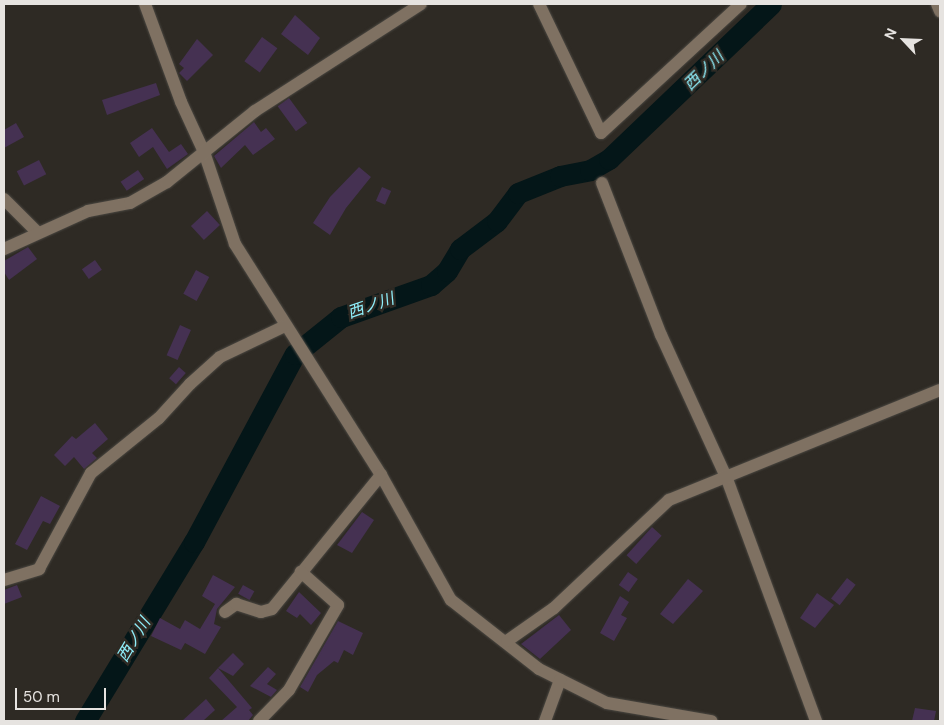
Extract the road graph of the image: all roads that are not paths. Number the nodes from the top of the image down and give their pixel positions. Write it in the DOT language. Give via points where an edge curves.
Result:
graph roads {
  1 [pos="145,4"];
  2 [pos="421,4"];
  3 [pos="539,4"];
  4 [pos="937,4"];
  5 [pos="737,5"];
  6 [pos="940,11"];
  7 [pos="204,152"];
  8 [pos="602,183"];
  9 [pos="4,199"];
  10 [pos="36,231"];
  11 [pos="4,249"];
  12 [pos="285,326"];
  13 [pos="940,390"];
  14 [pos="381,475"];
  15 [pos="726,480"];
  16 [pos="301,572"];
  17 [pos="4,580"];
  18 [pos="225,612"];
  19 [pos="507,641"];
  20 [pos="560,680"];
  21 [pos="259,721"];
  22 [pos="545,721"];
  23 [pos="711,721"];
  24 [pos="816,721"];
  1 -- 7 [label="street" via="181,102"];
  2 -- 7 [label="street" via="290,87"];
  3 -- 5 [label="street" via="601,133"];
  4 -- 6 [label="street"];
  7 -- 10 [label="street" via="167,182 130,203 88,210"];
  7 -- 12 [label="street" via="235,244"];
  8 -- 15 [label="street" via="661,335"];
  9 -- 10 [label="street"];
  10 -- 11 [label="street"];
  12 -- 14 [label="street"];
  12 -- 17 [label="street" via="220,357 190,384 159,418 92,473 39,569"];
  13 -- 15 [label="street"];
  14 -- 16 [label="street"];
  14 -- 19 [label="street" via="451,600"];
  15 -- 19 [label="street" via="670,500 655,510 584,581 531,627"];
  15 -- 24 [label="street"];
  16 -- 18 [label="street" via="272,609 261,612 236,604"];
  16 -- 21 [label="street" via="338,605 289,690"];
  19 -- 20 [label="street" via="527,661"];
  20 -- 22 [label="street"];
  20 -- 23 [label="street" via="607,704"];
}
